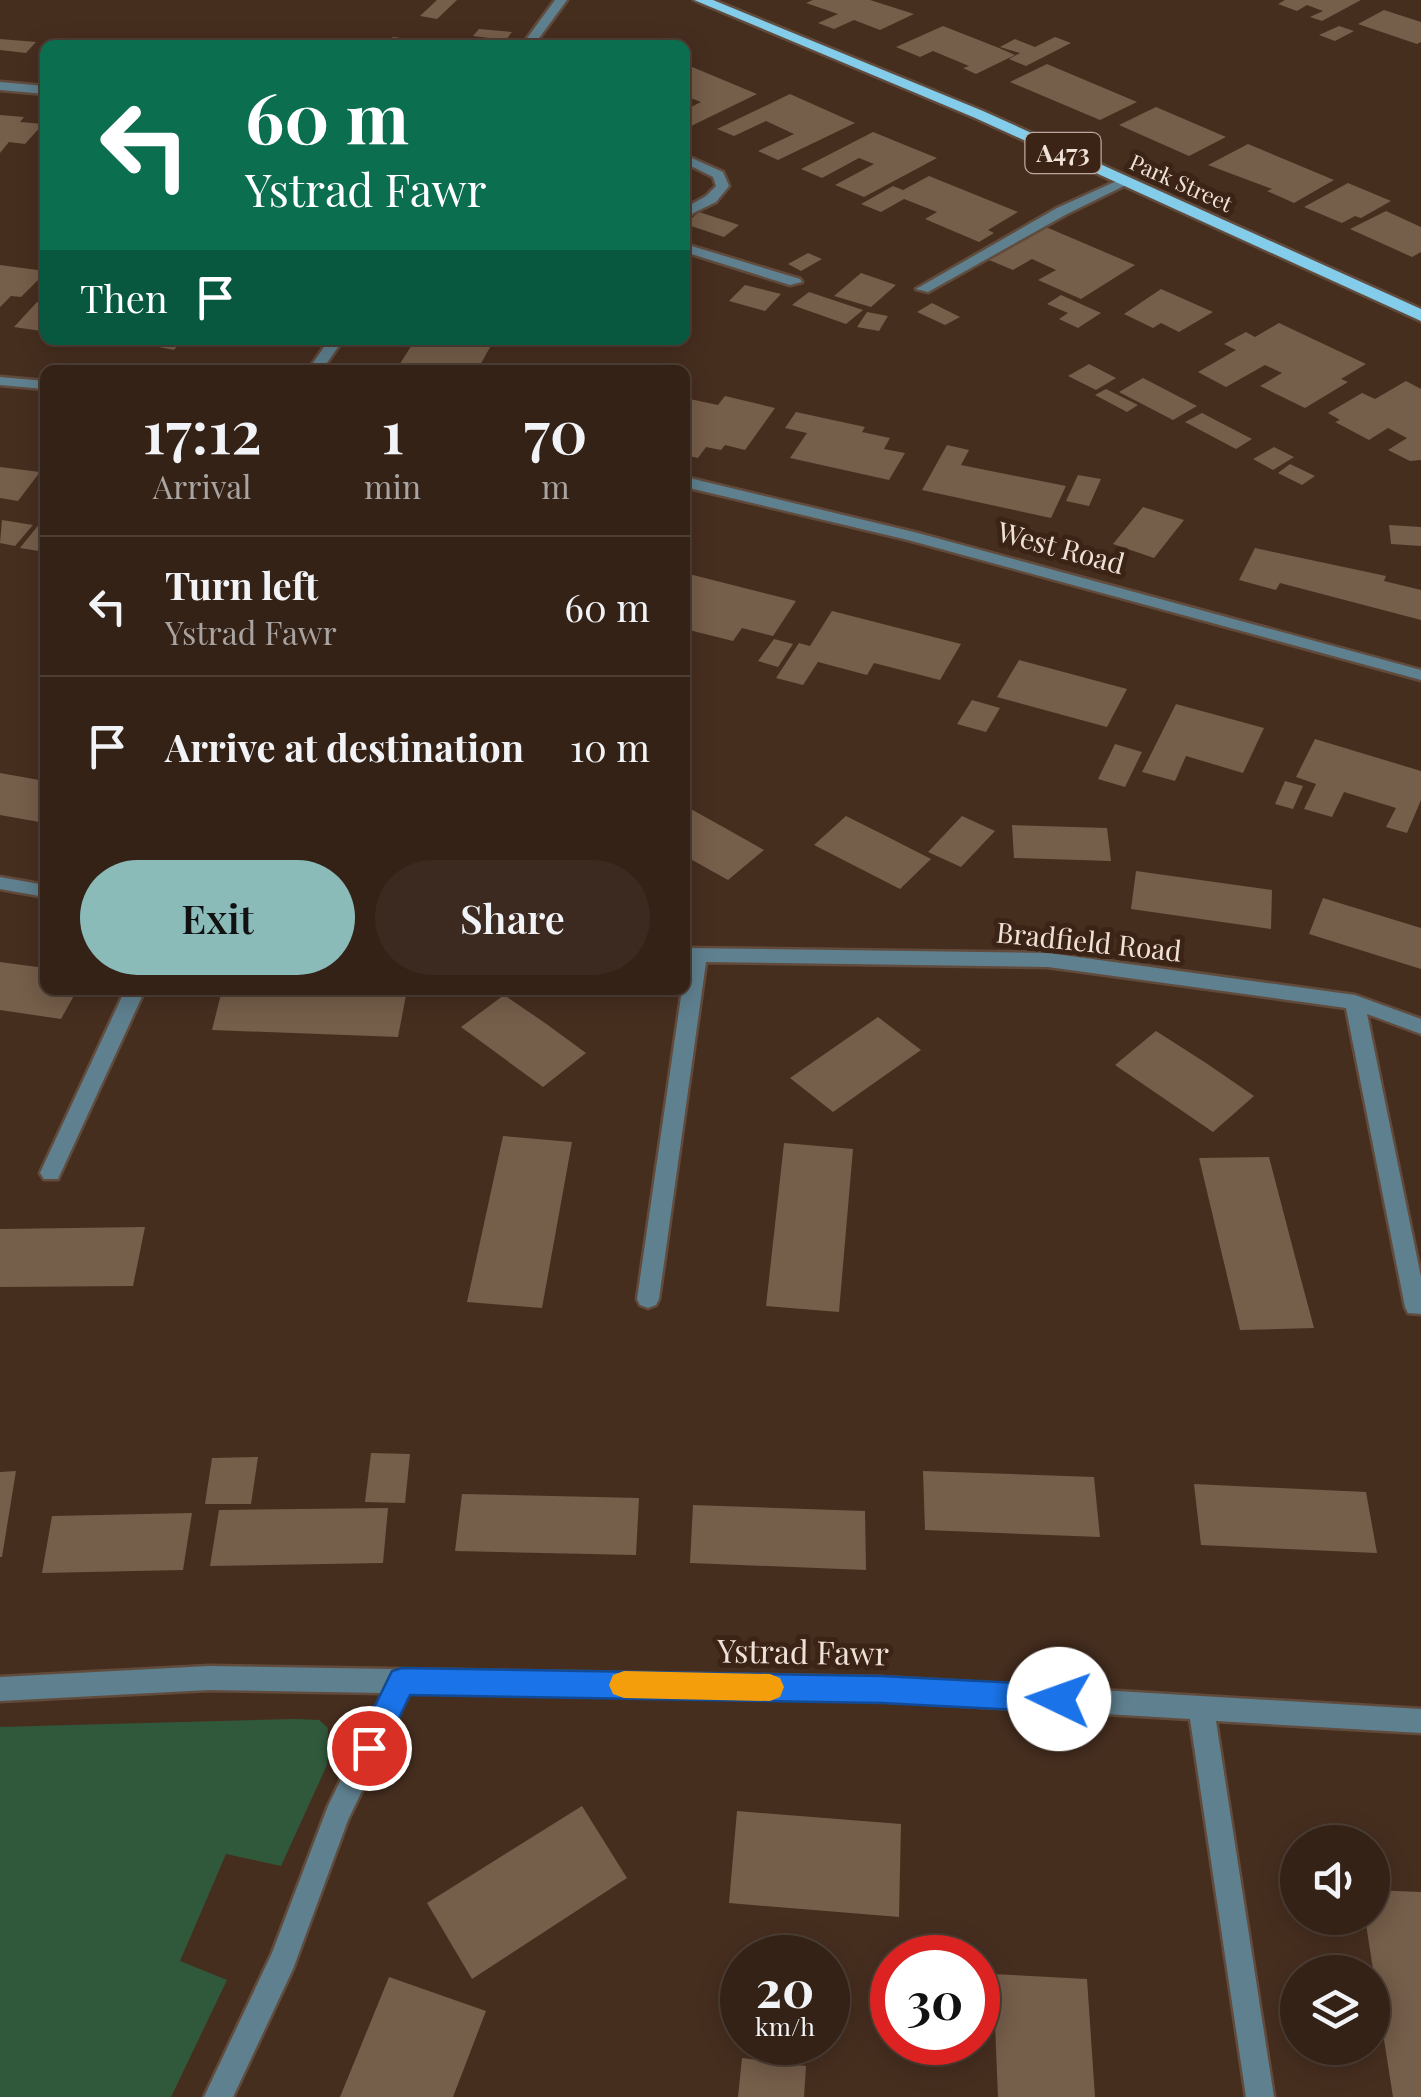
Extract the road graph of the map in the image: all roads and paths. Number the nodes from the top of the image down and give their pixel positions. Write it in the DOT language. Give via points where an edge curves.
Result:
graph roads {
  1 [pos="561,0"];
  2 [pos="701,0"];
  3 [pos="532,40"];
  4 [pos="0,86"];
  5 [pos="40,90"];
  6 [pos="690,162"];
  7 [pos="1126,182"];
  8 [pos="690,211"];
  9 [pos="690,250"];
  10 [pos="795,282"];
  11 [pos="923,288"];
  12 [pos="1421,316"];
  13 [pos="0,381"];
  14 [pos="40,385"];
  15 [pos="690,483"];
  16 [pos="1421,676"];
  17 [pos="0,882"];
  18 [pos="40,890"];
  19 [pos="691,956"];
  20 [pos="133,995"];
  21 [pos="686,995"];
  22 [pos="1355,1002"];
  23 [pos="1421,1027"];
  24 [pos="51,1174"];
  25 [pos="648,1299"];
  26 [pos="1416,1307"];
  27 [pos="402,1681"];
  28 [pos="0,1689"];
  29 [pos="1202,1707"];
  30 [pos="1421,1721"];
  31 [pos="218,2097"];
  32 [pos="1260,2097"];
  1 -- 3 [label="street"];
  2 -- 7 [label="main road, Park Street / A473"];
  4 -- 5 [label="street"];
  6 -- 8 [label="street" via="718,174 722,186"];
  7 -- 11 [label="street"];
  7 -- 12 [label="main road, Park Street / A473"];
  9 -- 10 [label="street"];
  13 -- 14 [label="street"];
  15 -- 16 [label="street, West Road" via="912,536"];
  17 -- 18 [label="street"];
  19 -- 22 [label="street, Bradfield Road" via="1048,960"];
  20 -- 24 [label="street"];
  21 -- 25 [label="street"];
  22 -- 23 [label="street, Bradfield Road"];
  22 -- 26 [label="street"];
  27 -- 28 [label="street, Ystrad Fawr" via="209,1678"];
  27 -- 29 [label="street, Ystrad Fawr" via="881,1689"];
  27 -- 31 [label="street" via="337,1814 283,1960"];
  29 -- 30 [label="street, Ystrad Fawr"];
  29 -- 32 [label="street"];
}
